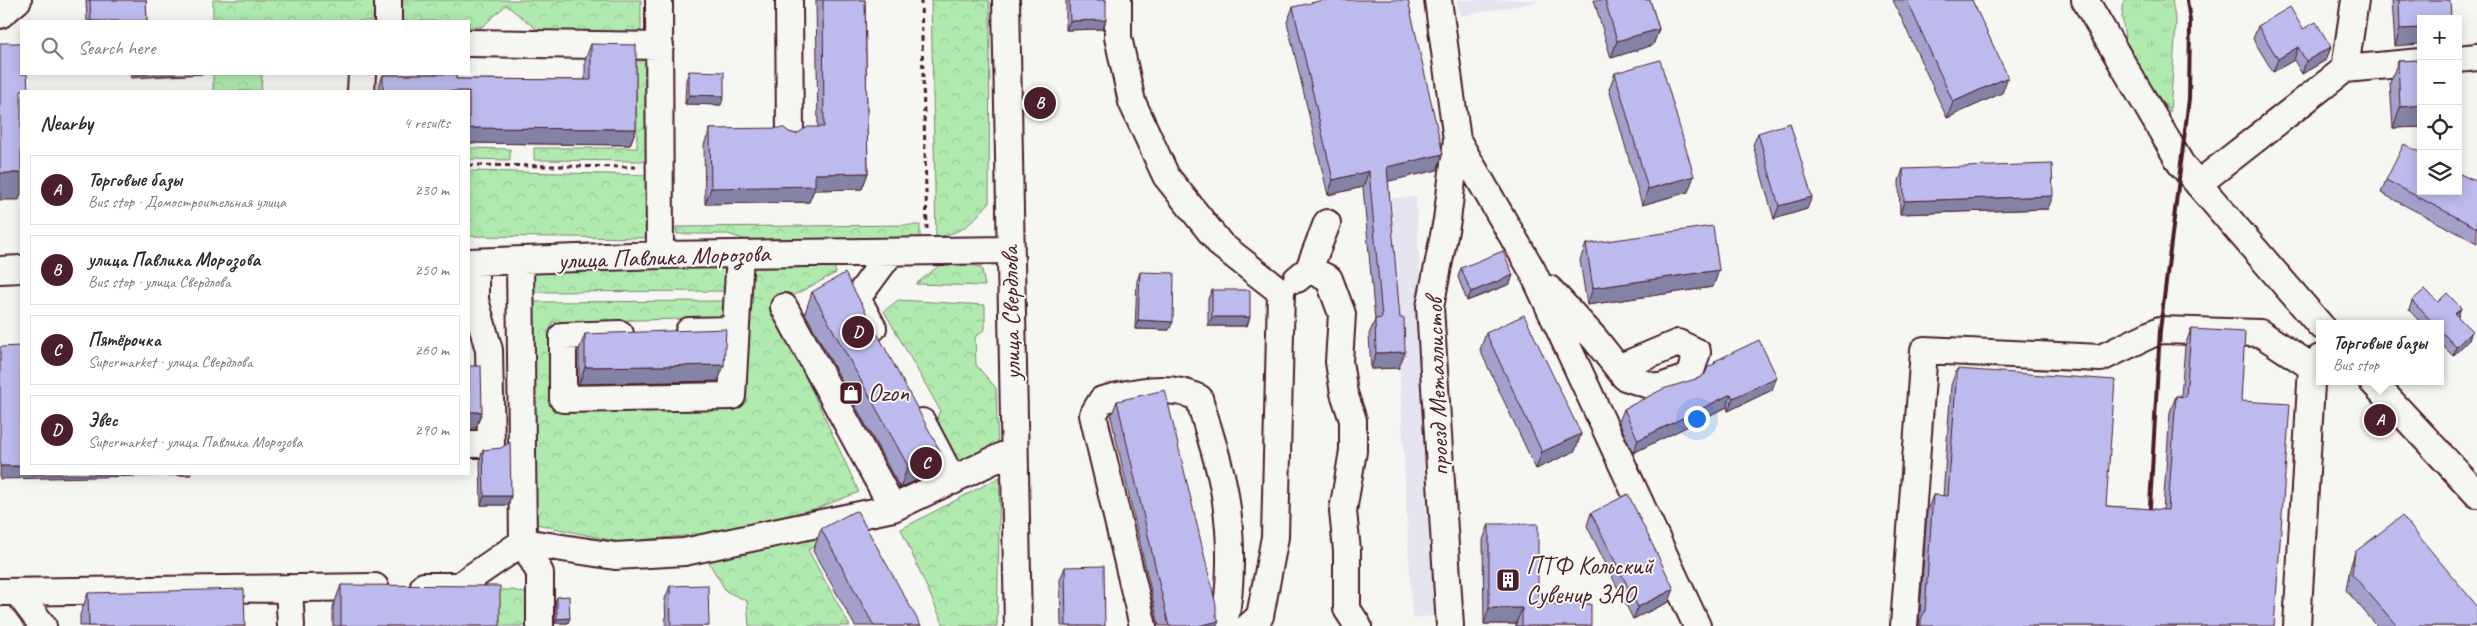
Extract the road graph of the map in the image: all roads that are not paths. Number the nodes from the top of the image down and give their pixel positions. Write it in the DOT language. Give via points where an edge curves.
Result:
graph roads {
  1 [pos="18,0"];
  2 [pos="388,0"];
  3 [pos="659,0"];
  4 [pos="789,0"];
  5 [pos="1006,0"];
  6 [pos="1118,0"];
  7 [pos="1438,0"];
  8 [pos="2085,0"];
  9 [pos="2354,0"];
  10 [pos="0,15"];
  11 [pos="388,20"];
  12 [pos="470,43"];
  13 [pos="660,46"];
  14 [pos="2477,57"];
  15 [pos="2462,59"];
  16 [pos="2417,62"];
  17 [pos="2345,69"];
  18 [pos="362,75"];
  19 [pos="360,90"];
  20 [pos="790,135"];
  21 [pos="1457,140"];
  22 [pos="2198,184"];
  23 [pos="1327,223"];
  24 [pos="1009,250"];
  25 [pos="892,252"];
  26 [pos="740,254"];
  27 [pos="660,255"];
  28 [pos="520,261"];
  29 [pos="472,262"];
  30 [pos="20,269"];
  31 [pos="1309,269"];
  32 [pos="0,270"];
  33 [pos="1532,270"];
  34 [pos="1281,292"];
  35 [pos="784,307"];
  36 [pos="2316,320"];
  37 [pos="734,330"];
  38 [pos="884,350"];
  39 [pos="2316,362"];
  40 [pos="1618,368"];
  41 [pos="2376,385"];
  42 [pos="912,402"];
  43 [pos="470,444"];
  44 [pos="1013,451"];
  45 [pos="953,481"];
  46 [pos="2477,494"];
  47 [pos="893,508"];
  48 [pos="857,516"];
  49 [pos="871,541"];
  50 [pos="523,542"];
  51 [pos="289,588"];
  52 [pos="9,592"];
  53 [pos="43,626"];
  54 [pos="291,626"];
  55 [pos="540,626"];
  56 [pos="1018,626"];
  57 [pos="1143,626"];
  58 [pos="1224,626"];
  59 [pos="1250,626"];
  60 [pos="1358,626"];
  61 [pos="1450,626"];
  62 [pos="1697,626"];
  63 [pos="1904,626"];
  64 [pos="2297,626"];
  1 -- 10 [label="street"];
  2 -- 11 [label="street"];
  3 -- 13 [label="street"];
  4 -- 20 [label="street"];
  5 -- 24 [label="street, улица Свердлова"];
  6 -- 34 [label="street" via="1118,38 1132,102 1166,176 1221,244"];
  7 -- 21 [label="street, проезд Металлистов"];
  8 -- 22 [label="street" via="2181,164"];
  9 -- 17 [label="street"];
  12 -- 13 [label="street"];
  13 -- 27 [label="street"];
  14 -- 15 [label="street"];
  16 -- 17 [label="street"];
  17 -- 22 [label="street"];
  18 -- 19 [label="street"];
  21 -- 33 [label="street"];
  21 -- 61 [label="street, проезд Металлистов" via="1447,220 1430,307"];
  22 -- 36 [label="street"];
  23 -- 31 [label="street"];
  24 -- 25 [label="street, улица Павлика Морозова"];
  24 -- 44 [label="street, улица Свердлова"];
  25 -- 26 [label="street, улица Павлика Морозова"];
  25 -- 38 [label="street" via="857,298"];
  26 -- 27 [label="street, улица Павлика Морозова"];
  26 -- 37 [label="street"];
  27 -- 28 [label="street, улица Павлика Морозова"];
  28 -- 29 [label="street, улица Павлика Морозова"];
  28 -- 50 [label="street"];
  29 -- 43 [label="street" via="475,300 489,350 491,444"];
  30 -- 32 [label="street"];
  31 -- 34 [label="street"];
  31 -- 60 [label="street" via="1329,279 1342,314 1339,362 1353,420 1353,451 1343,511 1347,609"];
  33 -- 40 [label="street"];
  33 -- 62 [label="street"];
  34 -- 59 [label="street" via="1275,537 1260,616"];
  35 -- 47 [label="street"];
  37 -- 37 [label="street" via="732,396 563,399 563,336"];
  39 -- 63 [label="street" via="2260,333 2160,330 2101,358 1924,350"];
  39 -- 64 [label="street"];
  41 -- 46 [label="street"];
  42 -- 45 [label="street"];
  44 -- 45 [label="street"];
  44 -- 56 [label="street, улица Свердлова"];
  45 -- 47 [label="street"];
  47 -- 48 [label="street"];
  48 -- 49 [label="street"];
  48 -- 50 [label="street" via="684,552 614,556"];
  50 -- 51 [label="street" via="460,586"];
  50 -- 55 [label="street" via="540,573"];
  51 -- 52 [label="street"];
  51 -- 54 [label="street"];
  52 -- 53 [label="street"];
  57 -- 58 [label="street" via="1093,414 1102,400 1129,392 1167,390 1188,392 1199,398 1225,494 1231,556 1230,597"];
}
